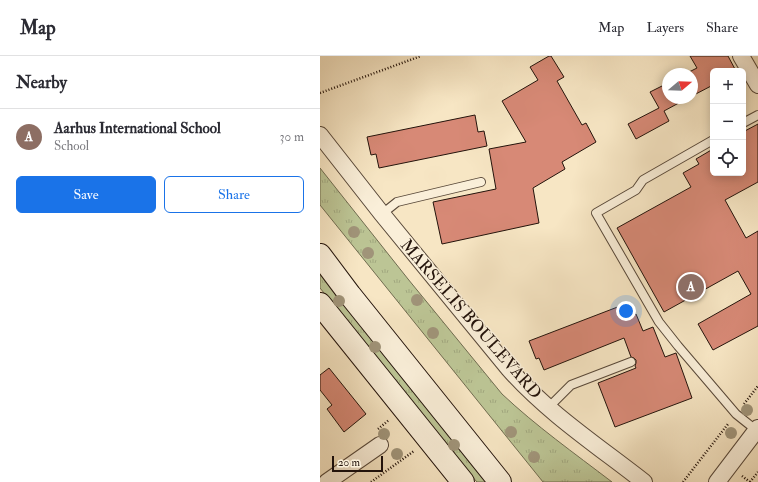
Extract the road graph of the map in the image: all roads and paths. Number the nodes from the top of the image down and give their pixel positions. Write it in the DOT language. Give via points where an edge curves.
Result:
graph roads {
  1 [pos="421,56"];
  2 [pos="742,56"];
  3 [pos="758,85"];
  4 [pos="320,93"];
  5 [pos="758,115"];
  6 [pos="746,121"];
  7 [pos="320,135"];
  8 [pos="710,142"];
  9 [pos="481,182"];
  10 [pos="382,214"];
  11 [pos="320,255"];
  12 [pos="320,304"];
  13 [pos="631,362"];
  14 [pos="758,386"];
  15 [pos="404,408"];
  16 [pos="548,408"];
  17 [pos="736,414"];
  18 [pos="757,429"];
  19 [pos="429,441"];
  20 [pos="380,444"];
  21 [pos="758,472"];
  22 [pos="327,482"];
  23 [pos="371,482"];
  24 [pos="463,482"];
  25 [pos="500,482"];
  26 [pos="644,482"];
  27 [pos="683,482"];
  28 [pos="717,482"];
  29 [pos="750,482"];
  1 -- 4 [label="path"];
  2 -- 3 [label="street"];
  5 -- 6 [label="lane"];
  7 -- 10 [label="street, MARSELIS BOULEVARD"];
  8 -- 17 [label="lane" via="643,180 636,190 596,213 659,322"];
  9 -- 10 [label="lane" via="397,202"];
  10 -- 16 [label="street, MARSELIS BOULEVARD" via="509,370"];
  11 -- 25 [label="main road"];
  12 -- 15 [label="main road"];
  13 -- 16 [label="lane" via="571,385"];
  14 -- 17 [label="path"];
  15 -- 19 [label="main road"];
  15 -- 20 [label="path" via="371,434"];
  16 -- 26 [label="street, MARSELIS BOULEVARD"];
  17 -- 18 [label="lane"];
  17 -- 27 [label="path"];
  18 -- 28 [label="street"];
  19 -- 23 [label="path"];
  19 -- 24 [label="main road"];
  20 -- 22 [label="street"];
  21 -- 29 [label="path"];
}
